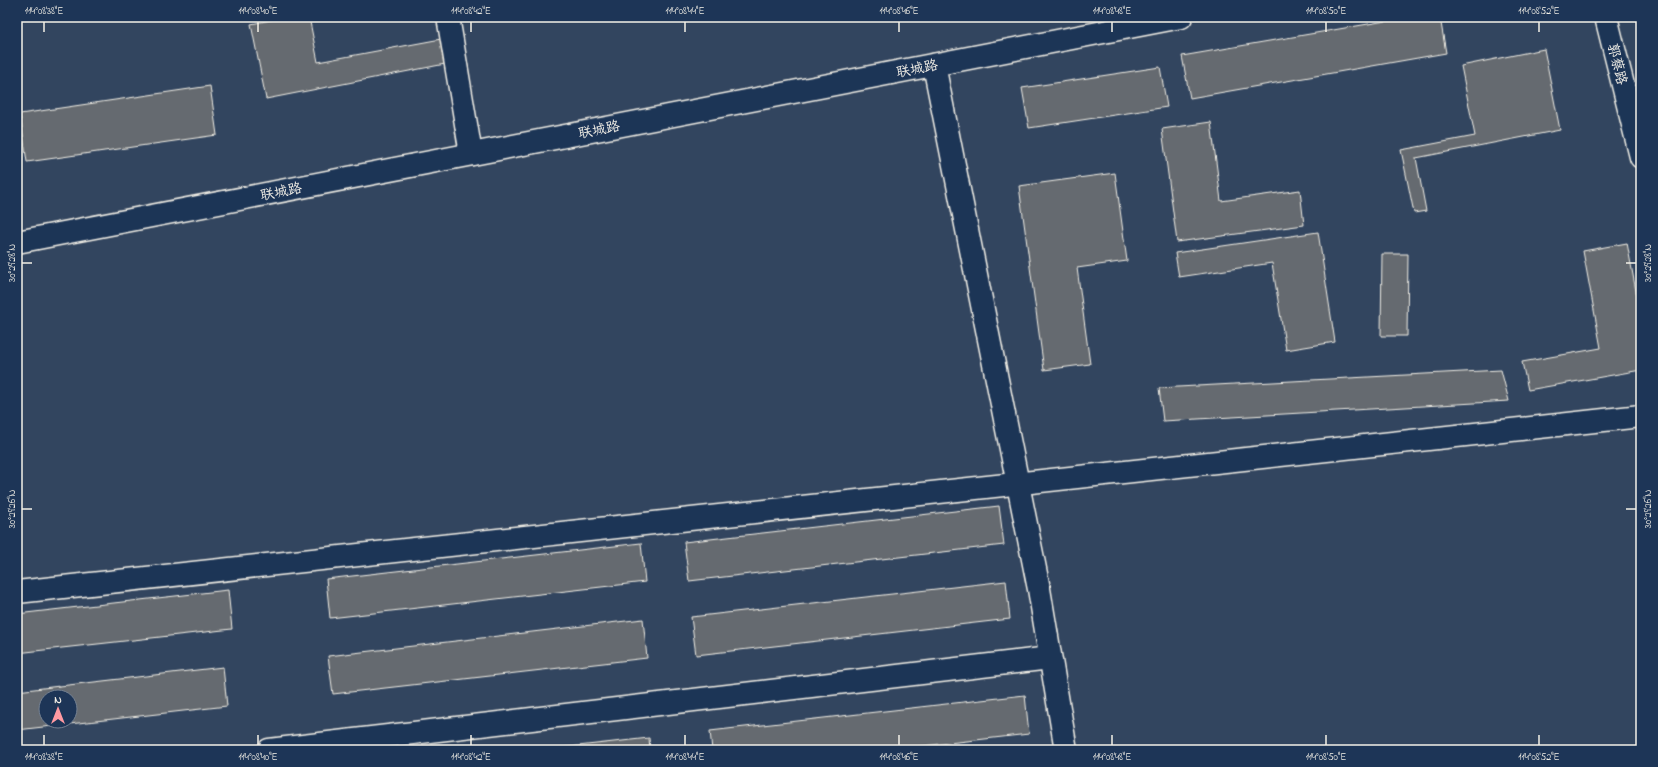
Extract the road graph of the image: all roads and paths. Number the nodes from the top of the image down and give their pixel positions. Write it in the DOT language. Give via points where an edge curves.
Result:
graph roads {
  1 [pos="448,17"];
  2 [pos="1181,17"];
  3 [pos="1606,17"];
  4 [pos="934,65"];
  5 [pos="471,154"];
  6 [pos="1641,157"];
  7 [pos="17,242"];
  8 [pos="1641,416"];
  9 [pos="1018,484"];
  10 [pos="17,592"];
  11 [pos="1050,658"];
  12 [pos="270,750"];
  13 [pos="1066,750"];
  1 -- 5 [label="street"];
  2 -- 4 [label="street, 联城路"];
  3 -- 6 [label="street, 郭蔡路"];
  4 -- 5 [label="street, 联城路"];
  4 -- 9 [label="street"];
  5 -- 7 [label="street, 联城路"];
  8 -- 9 [label="street"];
  9 -- 10 [label="street"];
  9 -- 11 [label="street"];
  11 -- 12 [label="street"];
  11 -- 13 [label="street"];
}
